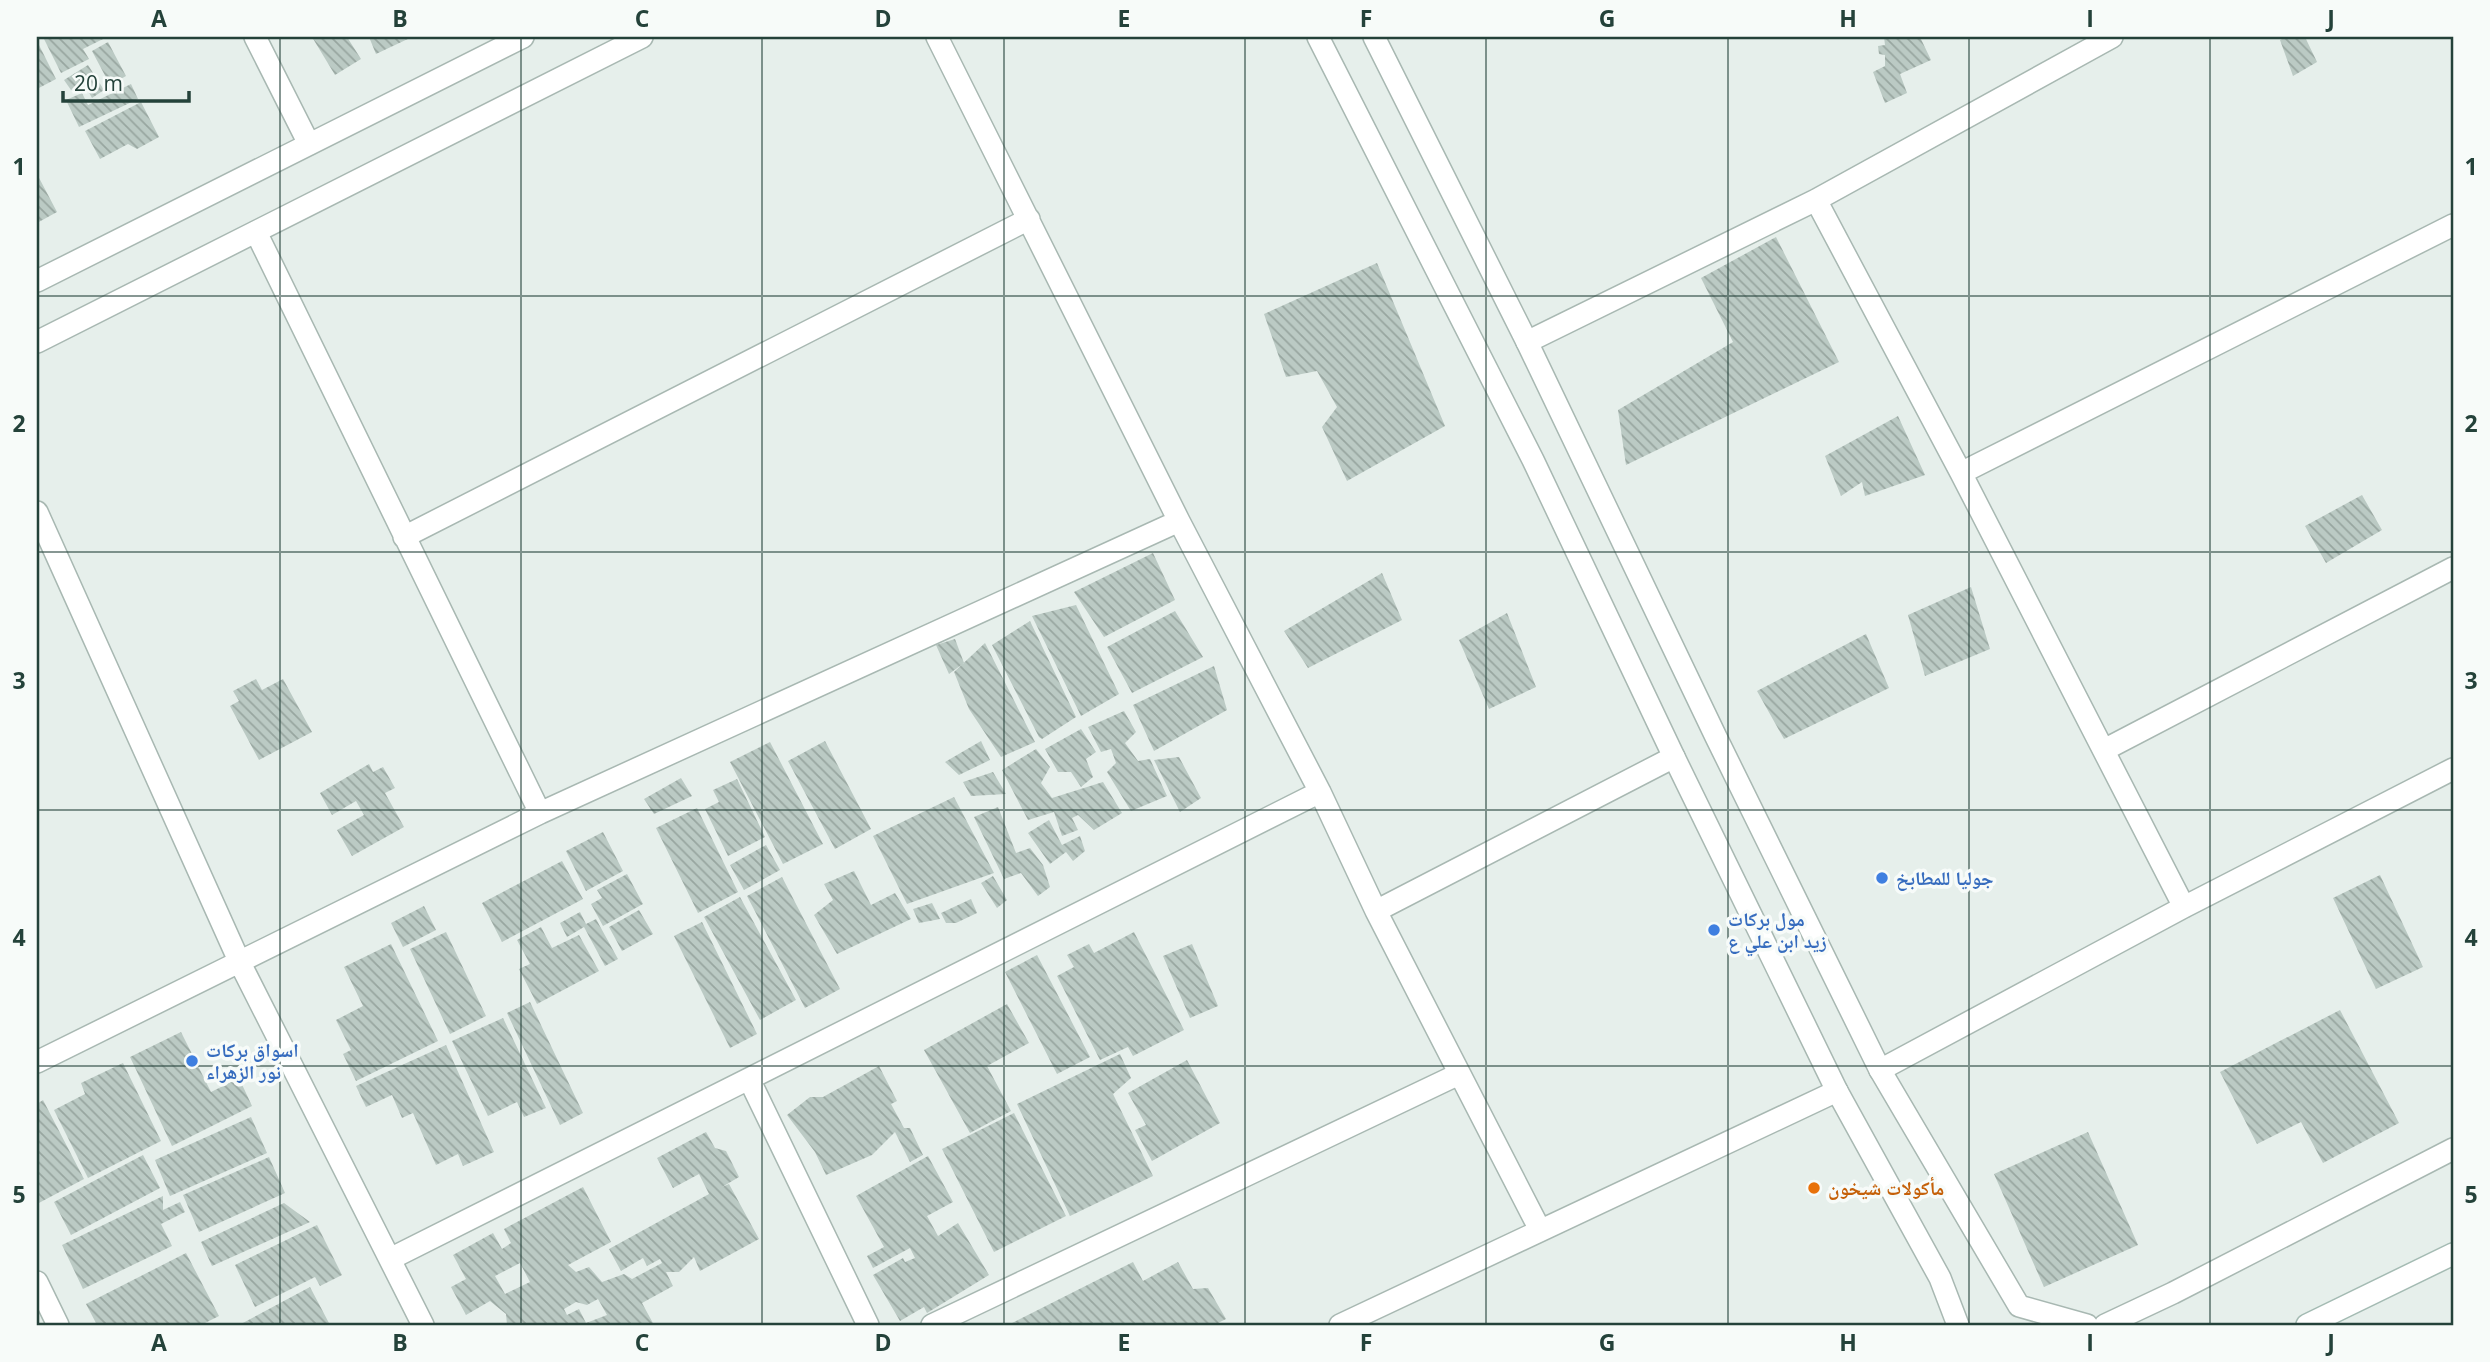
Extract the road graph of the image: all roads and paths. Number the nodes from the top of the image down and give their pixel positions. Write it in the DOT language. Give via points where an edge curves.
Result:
graph roads {
  1 [pos="255,37"];
  2 [pos="523,37"];
  3 [pos="642,37"];
  4 [pos="937,37"];
  5 [pos="1318,37"];
  6 [pos="1375,37"];
  7 [pos="2112,37"];
  8 [pos="309,144"];
  9 [pos="1816,200"];
  10 [pos="1029,219"];
  11 [pos="2453,225"];
  12 [pos="256,232"];
  13 [pos="37,281"];
  14 [pos="37,342"];
  15 [pos="1527,342"];
  16 [pos="1961,473"];
  17 [pos="37,512"];
  18 [pos="1179,521"];
  19 [pos="404,537"];
  20 [pos="2453,569"];
  21 [pos="2104,750"];
  22 [pos="1674,757"];
  23 [pos="2453,769"];
  24 [pos="1320,792"];
  25 [pos="540,813"];
  26 [pos="2184,906"];
  27 [pos="1376,911"];
  28 [pos="240,963"];
  29 [pos="37,1062"];
  30 [pos="1880,1070"];
  31 [pos="1460,1074"];
  32 [pos="749,1079"];
  33 [pos="1837,1091"];
  34 [pos="2453,1149"];
  35 [pos="1540,1230"];
  36 [pos="2453,1254"];
  37 [pos="390,1259"];
  38 [pos="37,1282"];
  39 [pos="2019,1316"];
  40 [pos="58,1325"];
  41 [pos="423,1325"];
  42 [pos="868,1325"];
  43 [pos="932,1325"];
  44 [pos="1340,1325"];
  45 [pos="1958,1325"];
  46 [pos="2087,1325"];
  47 [pos="2105,1325"];
  48 [pos="2307,1325"];
  1 -- 8 [label="street"];
  2 -- 8 [label="street"];
  3 -- 12 [label="street"];
  4 -- 10 [label="street"];
  5 -- 22 [label="street" via="1534,460"];
  6 -- 15 [label="street"];
  7 -- 9 [label="street"];
  8 -- 13 [label="street"];
  9 -- 15 [label="street"];
  9 -- 16 [label="street"];
  10 -- 18 [label="street"];
  10 -- 19 [label="street"];
  11 -- 16 [label="street"];
  12 -- 14 [label="street"];
  12 -- 19 [label="street"];
  15 -- 30 [label="street"];
  16 -- 21 [label="street"];
  17 -- 28 [label="street"];
  18 -- 24 [label="street"];
  18 -- 25 [label="street"];
  19 -- 25 [label="street"];
  20 -- 21 [label="street"];
  21 -- 26 [label="street"];
  22 -- 27 [label="street"];
  22 -- 33 [label="street"];
  23 -- 26 [label="street"];
  24 -- 27 [label="street"];
  24 -- 32 [label="street"];
  25 -- 28 [label="street"];
  26 -- 30 [label="street"];
  27 -- 31 [label="street"];
  28 -- 29 [label="street"];
  28 -- 37 [label="street"];
  30 -- 39 [label="street"];
  31 -- 35 [label="street"];
  31 -- 43 [label="street"];
  32 -- 37 [label="street"];
  32 -- 42 [label="street"];
  33 -- 35 [label="street"];
  33 -- 45 [label="street" via="1940,1278"];
  34 -- 47 [label="street"];
  35 -- 44 [label="street"];
  36 -- 48 [label="street"];
  37 -- 41 [label="street"];
  38 -- 40 [label="street"];
  39 -- 46 [label="street"];
}
